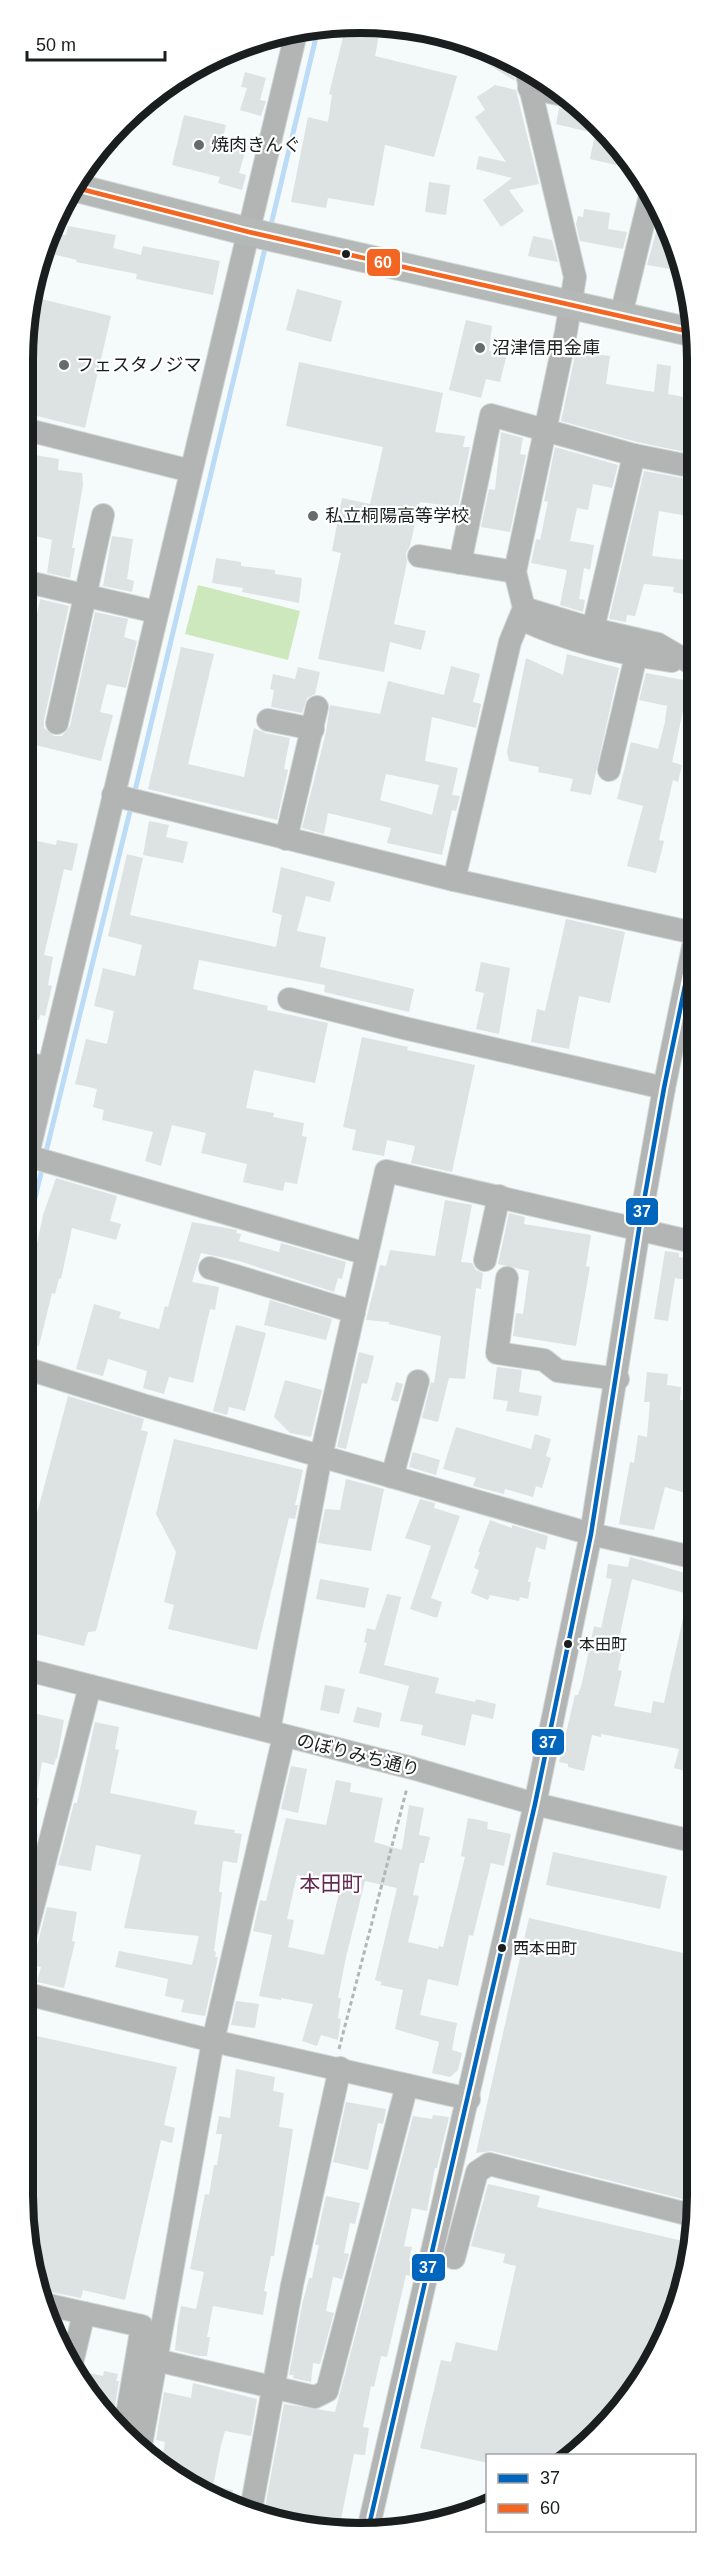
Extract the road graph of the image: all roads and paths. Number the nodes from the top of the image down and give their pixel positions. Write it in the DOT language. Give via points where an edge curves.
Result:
graph roads {
  1 [pos="295,39"];
  2 [pos="528,79"];
  3 [pos="81,189"];
  4 [pos="648,205"];
  5 [pos="249,231"];
  6 [pos="572,303"];
  7 [pos="621,315"];
  8 [pos="685,331"];
  9 [pos="545,430"];
  10 [pos="33,431"];
  11 [pos="634,455"];
  12 [pos="687,466"];
  13 [pos="191,471"];
  14 [pos="103,515"];
  15 [pos="419,556"];
  16 [pos="460,563"];
  17 [pos="515,572"];
  18 [pos="33,583"];
  19 [pos="85,595"];
  20 [pos="156,612"];
  21 [pos="523,614"];
  22 [pos="593,629"];
  23 [pos="636,656"];
  24 [pos="687,661"];
  25 [pos="687,663"];
  26 [pos="317,707"];
  27 [pos="268,720"];
  28 [pos="57,723"];
  29 [pos="313,729"];
  30 [pos="609,770"];
  31 [pos="112,795"];
  32 [pos="286,839"];
  33 [pos="454,880"];
  34 [pos="687,932"];
  35 [pos="687,976"];
  36 [pos="289,999"];
  37 [pos="33,1065"];
  38 [pos="49,1068"];
  39 [pos="664,1088"];
  40 [pos="33,1135"];
  41 [pos="33,1162"];
  42 [pos="499,1196"];
  43 [pos="639,1229"];
  44 [pos="687,1241"];
  45 [pos="367,1254"];
  46 [pos="485,1260"];
  47 [pos="210,1268"];
  48 [pos="507,1278"];
  49 [pos="354,1312"];
  50 [pos="33,1371"];
  51 [pos="618,1379"];
  52 [pos="418,1380"];
  53 [pos="321,1456"];
  54 [pos="392,1477"];
  55 [pos="591,1534"];
  56 [pos="687,1556"];
  57 [pos="33,1671"];
  58 [pos="90,1686"];
  59 [pos="277,1734"];
  60 [pos="412,1768"];
  61 [pos="535,1804"];
  62 [pos="687,1840"];
  63 [pos="33,1907"];
  64 [pos="33,1996"];
  65 [pos="213,2041"];
  66 [pos="337,2068"];
  67 [pos="407,2085"];
  68 [pos="468,2099"];
  69 [pos="686,2214"];
  70 [pos="454,2258"];
  71 [pos="52,2306"];
  72 [pos="84,2313"];
  73 [pos="74,2354"];
  74 [pos="156,2361"];
  75 [pos="274,2386"];
  76 [pos="125,2423"];
  77 [pos="142,2440"];
  78 [pos="252,2505"];
  79 [pos="370,2523"];
  1 -- 5 [label="street"];
  2 -- 6 [label="street" via="575,277"];
  3 -- 5 [label="main road"];
  4 -- 7 [label="street"];
  5 -- 6 [label="main road"];
  5 -- 13 [label="street"];
  6 -- 7 [label="main road"];
  6 -- 9 [label="street"];
  7 -- 8 [label="main road"];
  9 -- 11 [label="street"];
  9 -- 16 [label="street" via="491,415"];
  9 -- 17 [label="street"];
  10 -- 13 [label="street"];
  11 -- 12 [label="street"];
  11 -- 22 [label="street"];
  13 -- 20 [label="street"];
  14 -- 19 [label="street"];
  15 -- 16 [label="street"];
  16 -- 17 [label="street"];
  17 -- 21 [label="street"];
  18 -- 19 [label="street"];
  19 -- 20 [label="street"];
  19 -- 28 [label="street"];
  20 -- 31 [label="street"];
  21 -- 22 [label="street"];
  21 -- 23 [label="street" via="552,634"];
  21 -- 33 [label="street" via="510,642"];
  22 -- 24 [label="street" via="658,644"];
  23 -- 25 [label="street"];
  23 -- 30 [label="street"];
  26 -- 29 [label="street"];
  27 -- 29 [label="street"];
  29 -- 32 [label="street"];
  31 -- 32 [label="street"];
  31 -- 38 [label="street"];
  32 -- 33 [label="street"];
  33 -- 34 [label="street"];
  35 -- 39 [label="street"];
  36 -- 39 [label="street"];
  37 -- 38 [label="street"];
  38 -- 40 [label="street"];
  39 -- 43 [label="street"];
  41 -- 45 [label="street"];
  42 -- 43 [label="street"];
  42 -- 45 [label="street" via="386,1171"];
  42 -- 46 [label="street"];
  43 -- 44 [label="street"];
  43 -- 51 [label="street"];
  45 -- 49 [label="street"];
  47 -- 49 [label="street"];
  48 -- 51 [label="street" via="497,1353 544,1360 558,1371"];
  49 -- 53 [label="street"];
  50 -- 53 [label="street"];
  51 -- 55 [label="street"];
  52 -- 54 [label="street"];
  53 -- 54 [label="street"];
  53 -- 59 [label="street"];
  54 -- 55 [label="street"];
  55 -- 56 [label="street"];
  55 -- 61 [label="street"];
  57 -- 58 [label="street, のぼりみち通り"];
  58 -- 59 [label="street, のぼりみち通り"];
  58 -- 63 [label="street"];
  59 -- 60 [label="street, のぼりみち通り"];
  59 -- 65 [label="street"];
  60 -- 61 [label="street, のぼりみち通り"];
  60 -- 66 [label="path"];
  61 -- 62 [label="street, のぼりみち通り"];
  61 -- 68 [label="street"];
  64 -- 65 [label="street"];
  65 -- 66 [label="street"];
  65 -- 74 [label="street"];
  66 -- 67 [label="street"];
  66 -- 75 [label="street"];
  67 -- 68 [label="street"];
  67 -- 75 [label="street" via="327,2391 315,2397"];
  68 -- 79 [label="street"];
  69 -- 70 [label="street" via="489,2164 477,2172"];
  71 -- 72 [label="street"];
  72 -- 73 [label="street"];
  72 -- 76 [label="street" via="142,2326"];
  74 -- 75 [label="street"];
  74 -- 77 [label="street"];
  75 -- 78 [label="street"];
}
